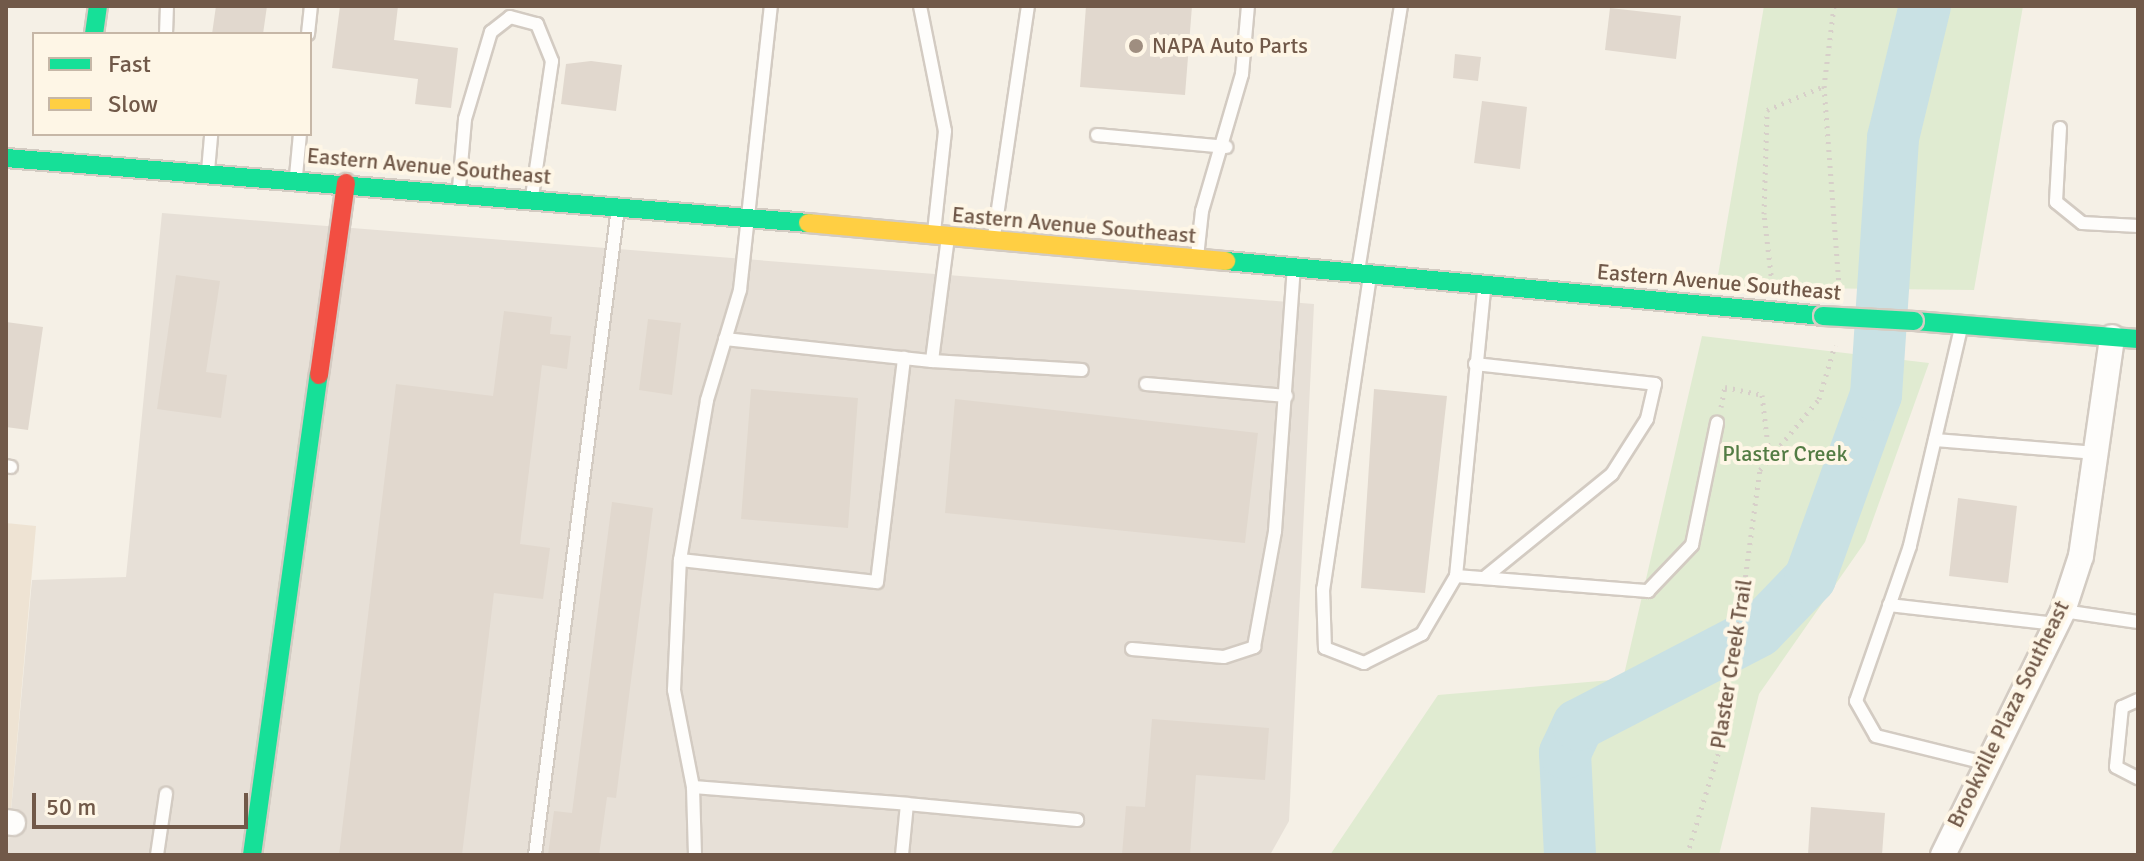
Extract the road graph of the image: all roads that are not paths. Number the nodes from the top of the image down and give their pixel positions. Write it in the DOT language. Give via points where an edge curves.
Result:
graph roads {
  1 [pos="98,6"];
  2 [pos="167,6"];
  3 [pos="311,6"];
  4 [pos="771,6"];
  5 [pos="920,6"];
  6 [pos="1028,6"];
  7 [pos="1248,6"];
  8 [pos="1401,6"];
  9 [pos="94,32"];
  10 [pos="166,32"];
  11 [pos="308,32"];
  12 [pos="2060,128"];
  13 [pos="1097,135"];
  14 [pos="211,136"];
  15 [pos="300,136"];
  16 [pos="1226,147"];
  17 [pos="6,158"];
  18 [pos="207,172"];
  19 [pos="296,179"];
  20 [pos="346,183"];
  21 [pos="459,191"];
  22 [pos="532,199"];
  23 [pos="618,208"];
  24 [pos="745,220"];
  25 [pos="2138,226"];
  26 [pos="941,237"];
  27 [pos="994,241"];
  28 [pos="1197,261"];
  29 [pos="1294,269"];
  30 [pos="1364,275"];
  31 [pos="1485,286"];
  32 [pos="1962,325"];
  33 [pos="2112,337"];
  34 [pos="725,339"];
  35 [pos="2138,339"];
  36 [pos="904,358"];
  37 [pos="932,361"];
  38 [pos="1475,364"];
  39 [pos="1082,370"];
  40 [pos="1146,384"];
  41 [pos="1286,396"];
  42 [pos="1717,423"];
  43 [pos="1935,440"];
  44 [pos="2096,453"];
  45 [pos="680,560"];
  46 [pos="1456,576"];
  47 [pos="1484,578"];
  48 [pos="1889,605"];
  49 [pos="2060,618"];
  50 [pos="2138,622"];
  51 [pos="1132,649"];
  52 [pos="2138,700"];
  53 [pos="1985,763"];
  54 [pos="2138,778"];
  55 [pos="693,787"];
  56 [pos="166,794"];
  57 [pos="907,804"];
  58 [pos="1077,820"];
  59 [pos="157,855"];
  60 [pos="252,855"];
  61 [pos="535,855"];
  62 [pos="695,855"];
  63 [pos="902,855"];
  64 [pos="1943,855"];
  1 -- 9 [label="main road"];
  2 -- 10 [label="lane"];
  3 -- 11 [label="lane"];
  4 -- 24 [label="lane"];
  5 -- 26 [label="lane" via="945,131"];
  6 -- 27 [label="lane"];
  7 -- 16 [label="lane"];
  8 -- 30 [label="lane"];
  12 -- 25 [label="lane" via="2056,202 2082,223"];
  13 -- 16 [label="lane"];
  14 -- 18 [label="lane"];
  15 -- 19 [label="lane"];
  16 -- 28 [label="lane" via="1202,211"];
  17 -- 18 [label="main road, Eastern Avenue Southeast" via="79,155"];
  18 -- 19 [label="main road, Eastern Avenue Southeast"];
  19 -- 20 [label="main road, Eastern Avenue Southeast"];
  20 -- 21 [label="main road, Eastern Avenue Southeast"];
  20 -- 60 [label="main road"];
  21 -- 22 [label="main road, Eastern Avenue Southeast"];
  21 -- 22 [label="lane" via="465,119 491,32 510,17 537,24 552,61"];
  22 -- 23 [label="main road, Eastern Avenue Southeast"];
  23 -- 24 [label="main road, Eastern Avenue Southeast"];
  23 -- 61 [label="lane"];
  24 -- 26 [label="main road, Eastern Avenue Southeast"];
  24 -- 34 [label="lane" via="740,290"];
  26 -- 27 [label="main road, Eastern Avenue Southeast"];
  26 -- 37 [label="lane"];
  27 -- 28 [label="main road, Eastern Avenue Southeast"];
  28 -- 29 [label="main road, Eastern Avenue Southeast"];
  29 -- 30 [label="main road, Eastern Avenue Southeast"];
  29 -- 41 [label="lane"];
  30 -- 31 [label="main road, Eastern Avenue Southeast"];
  30 -- 46 [label="lane" via="1323,589 1325,648 1364,663 1422,634"];
  31 -- 32 [label="main road, Eastern Avenue Southeast, bridge"];
  31 -- 38 [label="lane"];
  32 -- 33 [label="main road, Eastern Avenue Southeast"];
  32 -- 43 [label="lane"];
  33 -- 35 [label="main road, Eastern Avenue Southeast"];
  33 -- 44 [label="street, Brookville Plaza Southeast"];
  34 -- 36 [label="lane"];
  34 -- 45 [label="lane"];
  36 -- 37 [label="lane"];
  36 -- 45 [label="lane" via="877,582"];
  37 -- 39 [label="lane"];
  38 -- 46 [label="lane"];
  38 -- 47 [label="lane" via="1655,384 1647,419 1612,474"];
  40 -- 41 [label="lane"];
  41 -- 51 [label="lane" via="1275,531 1254,647 1224,657"];
  42 -- 47 [label="lane" via="1692,545 1648,591"];
  43 -- 44 [label="lane"];
  43 -- 48 [label="lane"];
  44 -- 49 [label="street, Brookville Plaza Southeast" via="2081,556"];
  45 -- 55 [label="lane" via="674,690"];
  46 -- 47 [label="lane"];
  48 -- 49 [label="lane"];
  48 -- 53 [label="lane" via="1856,701 1876,736"];
  49 -- 50 [label="lane"];
  49 -- 53 [label="street, Brookville Plaza Southeast"];
  52 -- 54 [label="lane" via="2122,707 2116,767"];
  53 -- 64 [label="street, Brookville Plaza Southeast"];
  55 -- 57 [label="lane"];
  55 -- 62 [label="lane"];
  56 -- 59 [label="lane"];
  57 -- 58 [label="lane"];
  57 -- 63 [label="lane"];
}
